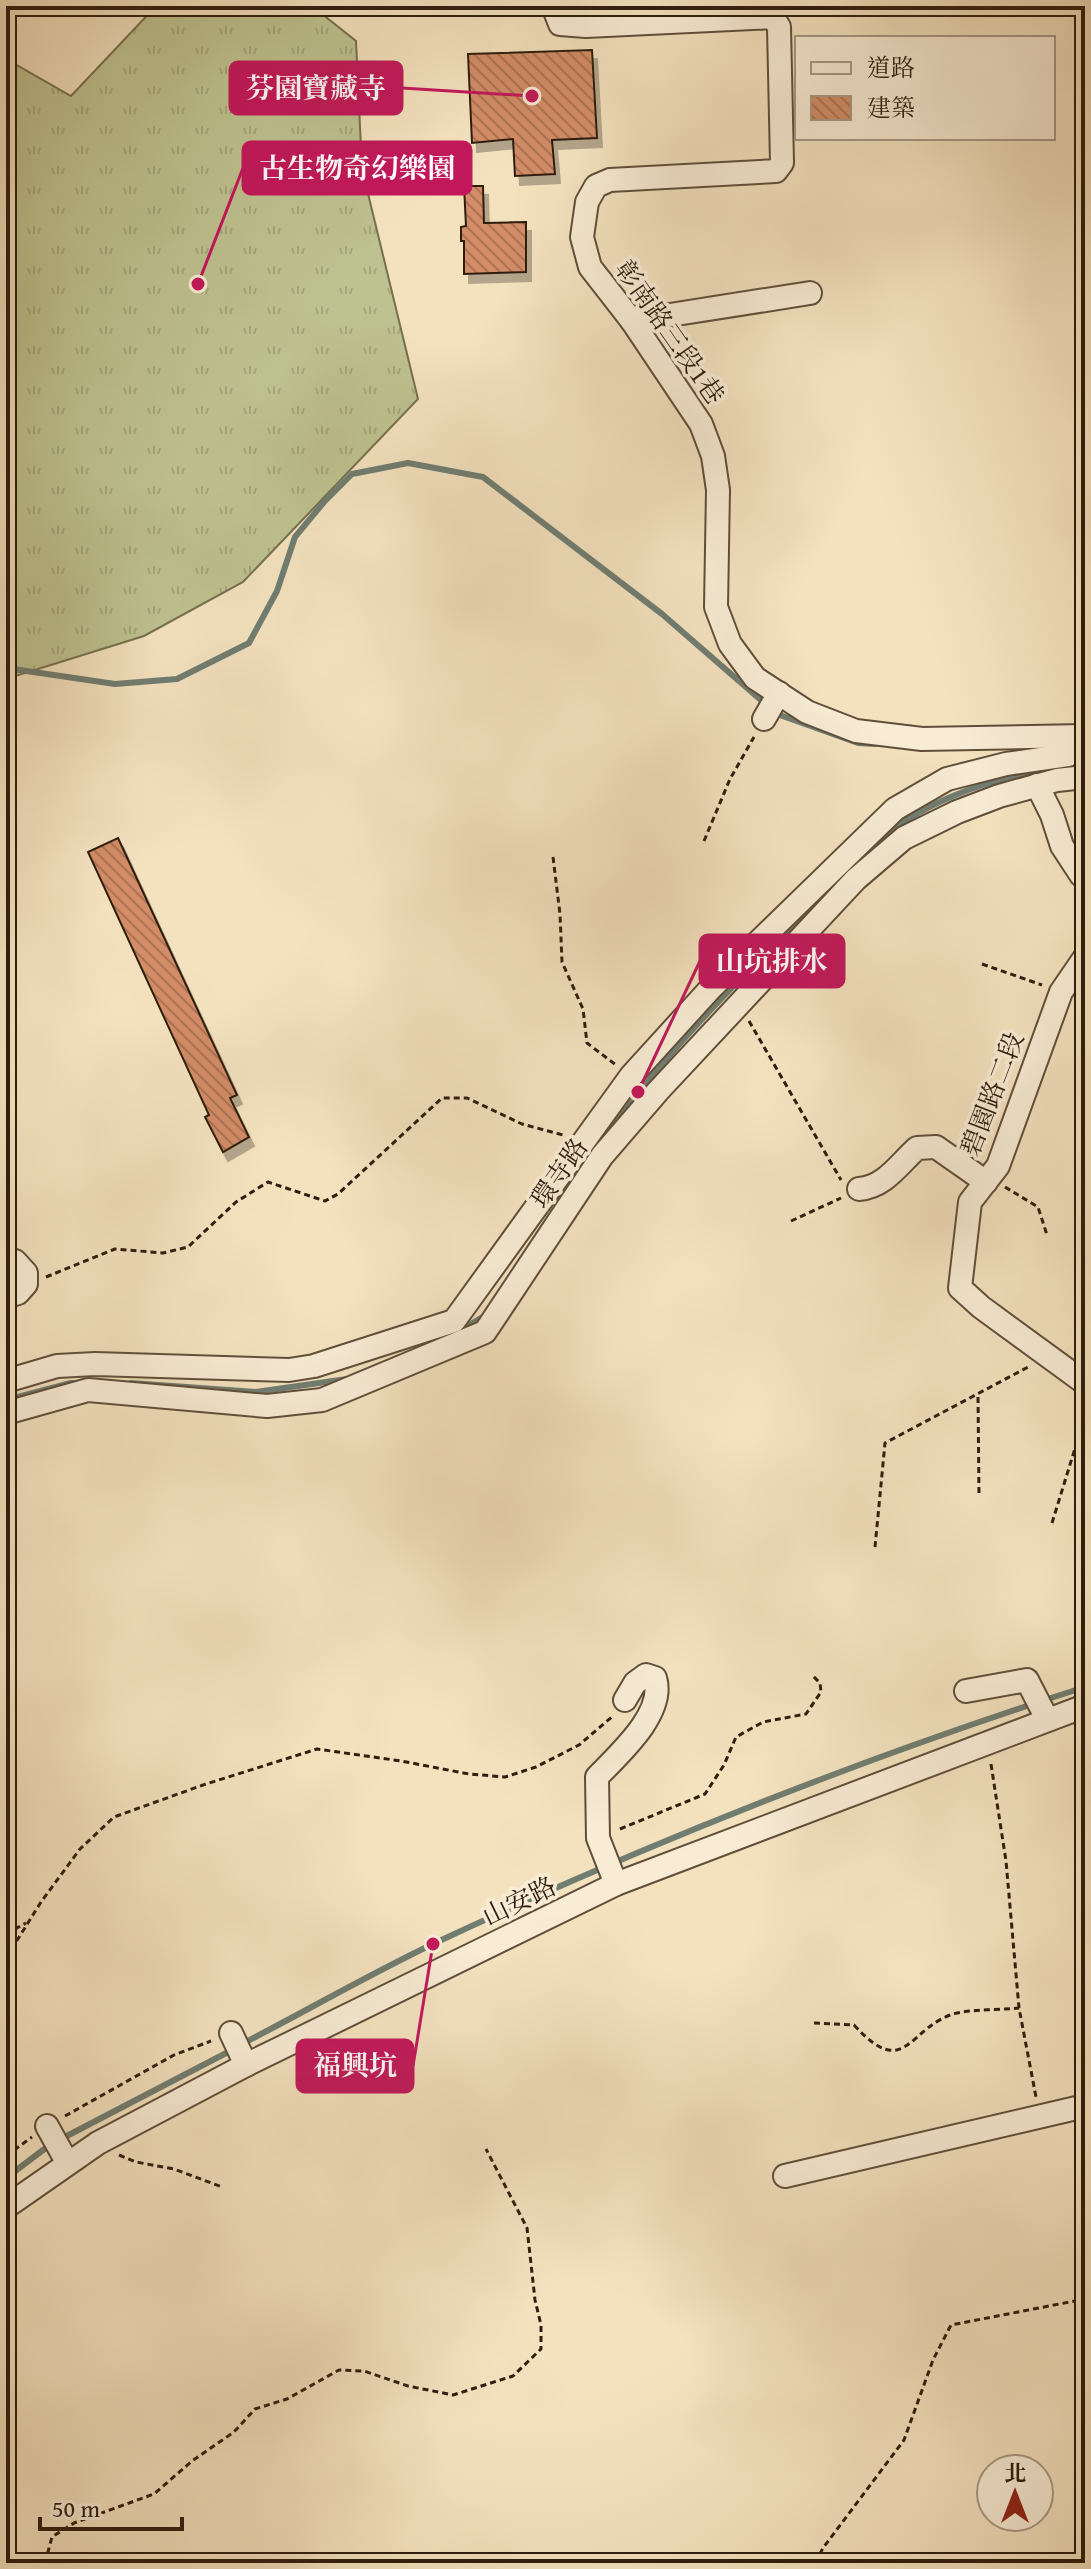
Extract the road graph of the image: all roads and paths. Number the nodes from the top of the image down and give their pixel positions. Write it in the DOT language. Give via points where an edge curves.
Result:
graph roads {
  1 [pos="553,6"];
  2 [pos="810,293"];
  3 [pos="632,321"];
  4 [pos="779,693"];
  5 [pos="764,719"];
  6 [pos="1077,742"];
  7 [pos="1085,777"];
  8 [pos="1047,783"];
  9 [pos="704,841"];
  10 [pos="553,857"];
  11 [pos="1081,875"];
  12 [pos="1085,957"];
  13 [pos="982,964"];
  14 [pos="1061,992"];
  15 [pos="722,996"];
  16 [pos="645,1081"];
  17 [pos="594,1149"];
  18 [pos="986,1182"];
  19 [pos="859,1189"];
  20 [pos="791,1221"];
  21 [pos="1047,1235"];
  22 [pos="6,1259"];
  23 [pos="12,1295"];
  24 [pos="1050,1357"];
  25 [pos="6,1381"];
  26 [pos="1085,1383"];
  27 [pos="319,1385"];
  28 [pos="978,1396"];
  29 [pos="6,1413"];
  30 [pos="1085,1416"];
  31 [pos="979,1494"];
  32 [pos="1052,1523"];
  33 [pos="875,1547"];
  34 [pos="812,1675"];
  35 [pos="966,1691"];
  36 [pos="625,1700"];
  37 [pos="1085,1706"];
  38 [pos="1047,1719"];
  39 [pos="988,1742"];
  40 [pos="598,1838"];
  41 [pos="616,1884"];
  42 [pos="29,1921"];
  43 [pos="6,1934"];
  44 [pos="6,1958"];
  45 [pos="1019,2008"];
  46 [pos="814,2023"];
  47 [pos="231,2033"];
  48 [pos="246,2065"];
  49 [pos="1085,2106"];
  50 [pos="1040,2117"];
  51 [pos="47,2126"];
  52 [pos="98,2143"];
  53 [pos="486,2149"];
  54 [pos="6,2156"];
  55 [pos="67,2162"];
  56 [pos="785,2176"];
  57 [pos="222,2187"];
  58 [pos="6,2207"];
  59 [pos="1085,2299"];
  60 [pos="45,2563"];
  61 [pos="815,2563"];
  1 -- 3 [label="street, 彰南路三段1巷" via="560,24 773,17 779,27 782,163 776,171 610,180 589,195 582,237 590,267"];
  2 -- 3 [label="street"];
  3 -- 4 [label="street, 彰南路三段1巷" via="701,424 713,456 718,490 715,592 721,623 755,678"];
  4 -- 5 [label="street"];
  4 -- 6 [label="street, 彰南路三段1巷" via="807,712 856,731 922,739"];
  5 -- 9 [label="path" via="730,779"];
  6 -- 8 [label="street"];
  6 -- 15 [label="street, 環寺路" via="947,779 895,809"];
  7 -- 8 [label="street, 環寺路"];
  8 -- 11 [label="street" via="1062,846"];
  8 -- 15 [label="street, 環寺路" via="957,812 904,838"];
  10 -- 16 [label="path" via="562,962 583,1009 587,1043"];
  12 -- 14 [label="street, 碧園路二段"];
  13 -- 14 [label="path"];
  14 -- 18 [label="street, 碧園路二段" via="998,1166"];
  15 -- 16 [label="street, 環寺路"];
  15 -- 16 [label="street, 環寺路"];
  15 -- 19 [label="path" via="747,1017 843,1183"];
  16 -- 17 [label="street, 環寺路"];
  16 -- 17 [label="street, 環寺路"];
  17 -- 23 [label="path" via="467,1098 442,1098 325,1201 268,1182 236,1202 188,1247 163,1253 115,1249"];
  17 -- 27 [label="street, 環寺路" via="454,1321"];
  17 -- 27 [label="street, 環寺路" via="485,1332"];
  18 -- 19 [label="street" via="936,1147 917,1148 890,1176"];
  18 -- 21 [label="path" via="1038,1207"];
  18 -- 24 [label="street, 碧園路二段" via="970,1202 960,1288"];
  19 -- 20 [label="path"];
  22 -- 23 [label="street" via="26,1273 26,1284"];
  24 -- 26 [label="street, 碧園路二段"];
  24 -- 28 [label="path"];
  25 -- 27 [label="street, 環寺路" via="57,1366 95,1364 289,1370"];
  27 -- 29 [label="street, 環寺路" via="267,1406 88,1390"];
  28 -- 31 [label="path"];
  28 -- 33 [label="path" via="885,1443"];
  30 -- 32 [label="path"];
  34 -- 40 [label="path" via="821,1692 806,1714 763,1722 736,1737 705,1794"];
  35 -- 38 [label="street" via="1027,1680"];
  36 -- 40 [label="street" via="635,1683 646,1675 655,1678 658,1687 638,1736 597,1777"];
  36 -- 42 [label="path" via="579,1745 505,1777 317,1749 114,1817 80,1849"];
  37 -- 38 [label="street, 山安路"];
  38 -- 39 [label="street, 山安路"];
  39 -- 41 [label="street, 山安路"];
  39 -- 45 [label="path" via="1006,1861"];
  40 -- 41 [label="street"];
  41 -- 48 [label="street, 山安路"];
  42 -- 43 [label="path"];
  42 -- 44 [label="path"];
  45 -- 46 [label="path" via="956,2013 925,2029 901,2050 886,2051 854,2025"];
  45 -- 50 [label="path"];
  47 -- 48 [label="street"];
  47 -- 51 [label="path" via="174,2055"];
  48 -- 52 [label="street, 山安路"];
  49 -- 50 [label="street"];
  50 -- 56 [label="street"];
  51 -- 54 [label="path"];
  51 -- 55 [label="street"];
  52 -- 55 [label="street, 山安路"];
  52 -- 57 [label="path" via="136,2162"];
  53 -- 60 [label="path" via="527,2228 541,2325 541,2349 513,2376 453,2395 364,2371 339,2370 287,2399 255,2409 234,2432 154,2494 74,2523 52,2537"];
  55 -- 58 [label="street, 山安路"];
  59 -- 61 [label="path" via="951,2325 904,2440"];
}
